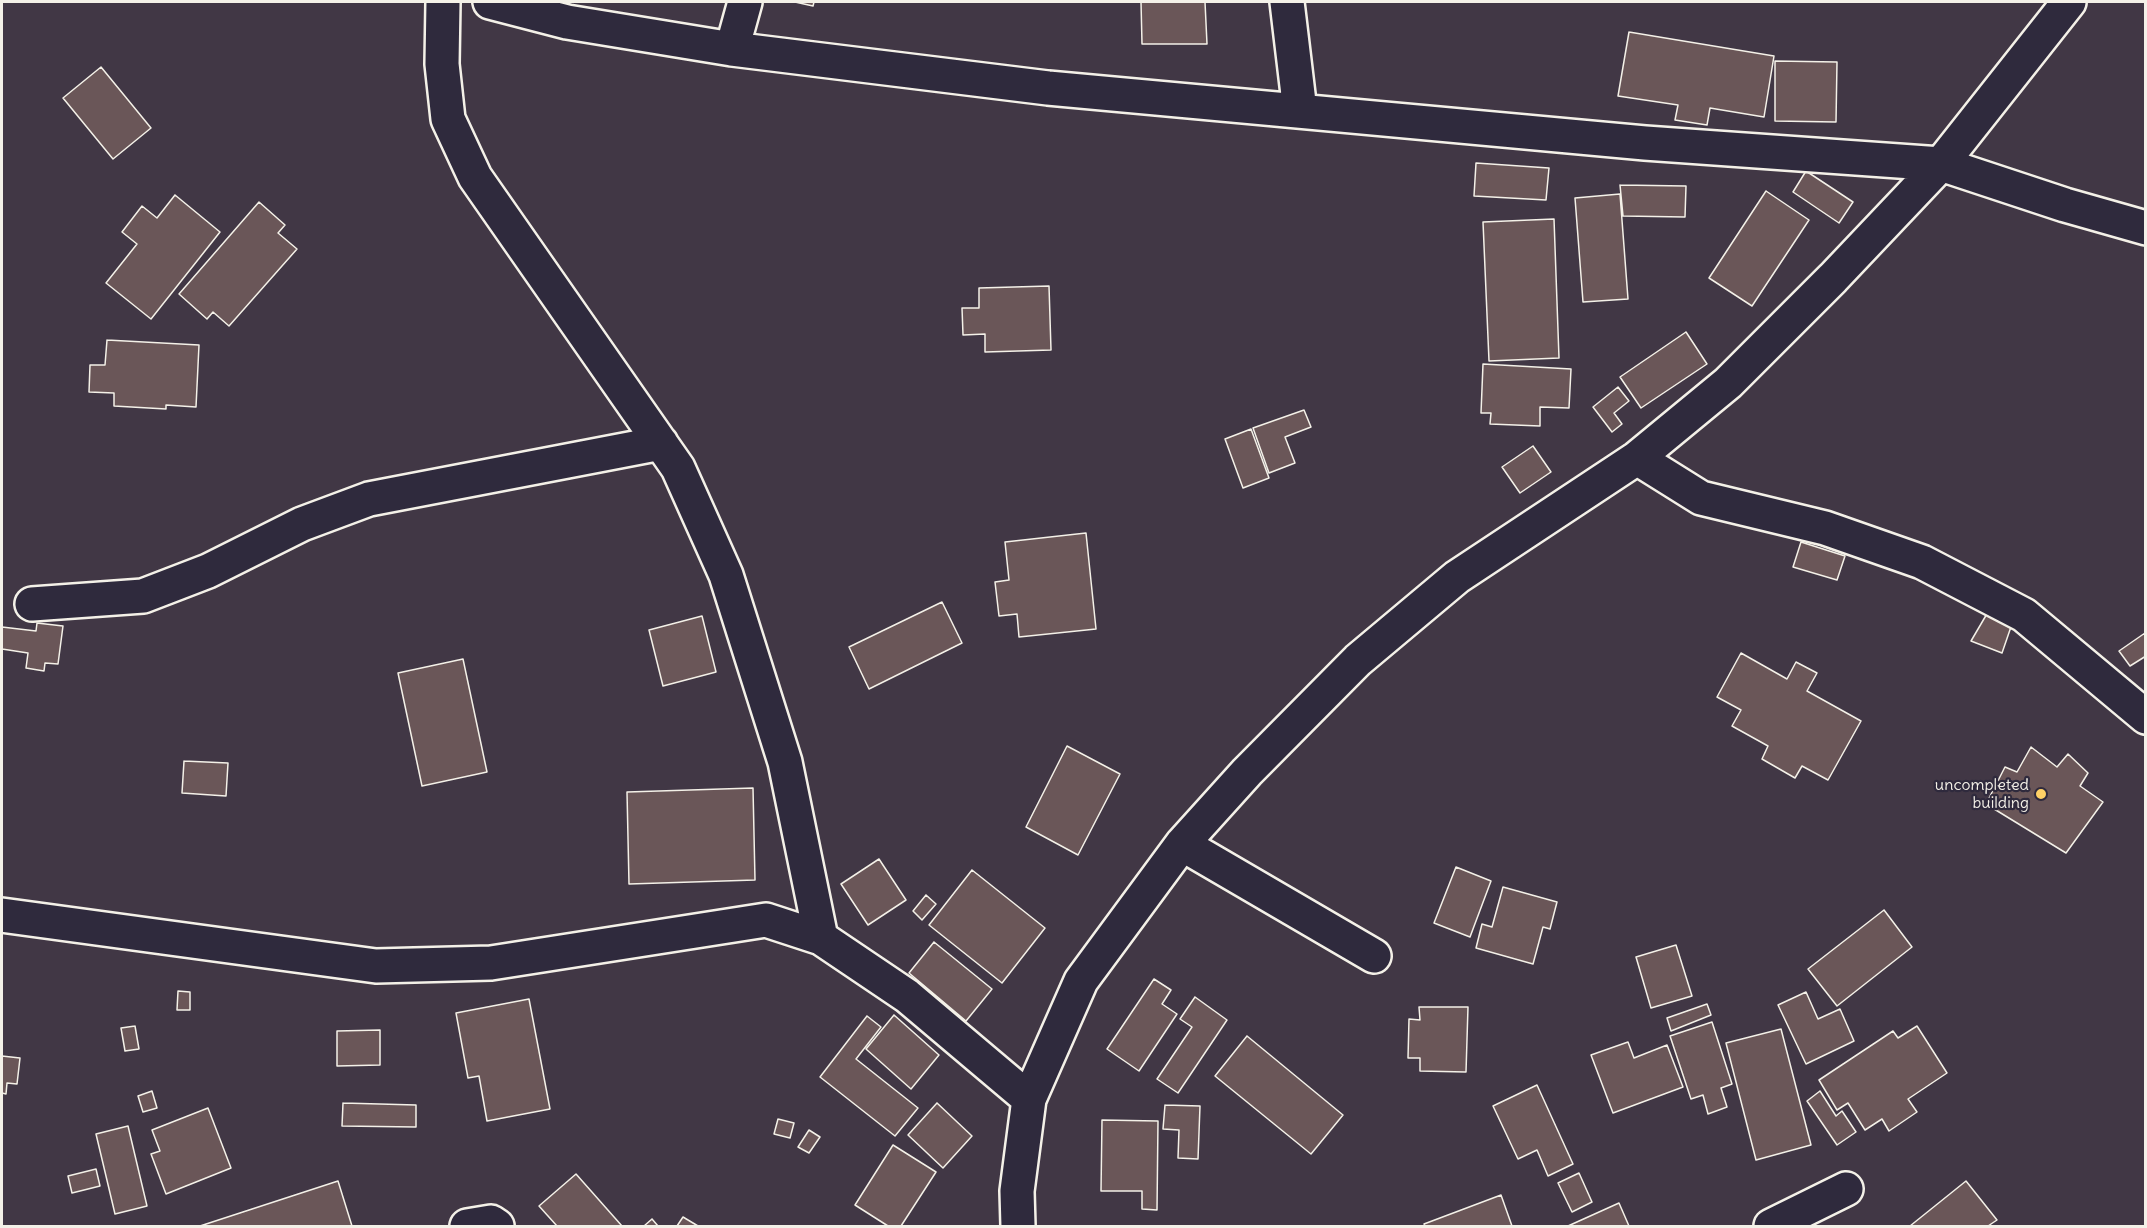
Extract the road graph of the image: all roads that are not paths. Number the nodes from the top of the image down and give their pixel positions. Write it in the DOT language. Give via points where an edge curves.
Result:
graph roads {
  1 [pos="443,2"];
  2 [pos="490,2"];
  3 [pos="745,2"];
  4 [pos="1287,2"];
  5 [pos="2068,2"];
  6 [pos="732,49"];
  7 [pos="1300,111"];
  8 [pos="1941,164"];
  9 [pos="2145,228"];
  10 [pos="661,443"];
  11 [pos="1637,458"];
  12 [pos="32,604"];
  13 [pos="2145,717"];
  14 [pos="1182,844"];
  15 [pos="2,915"];
  16 [pos="821,938"];
  17 [pos="1374,956"];
  18 [pos="1029,1098"];
  19 [pos="1846,1189"];
  20 [pos="467,1227"];
  21 [pos="497,1227"];
  22 [pos="1018,1227"];
  23 [pos="1771,1227"];
  1 -- 10 [label="street" via="442,64 448,120 475,177"];
  2 -- 6 [label="street" via="567,22"];
  3 -- 6 [label="street"];
  4 -- 7 [label="street"];
  5 -- 8 [label="street"];
  6 -- 7 [label="street" via="1048,88"];
  7 -- 8 [label="street"];
  8 -- 9 [label="street"];
  8 -- 11 [label="street" via="1728,383"];
  10 -- 12 [label="street" via="369,499 302,524 208,571 143,596"];
  10 -- 16 [label="street" via="678,468 726,575 785,762"];
  11 -- 13 [label="street" via="1701,498 1825,528 1922,562 2024,615"];
  11 -- 14 [label="street" via="1457,578 1358,660"];
  14 -- 17 [label="street"];
  14 -- 18 [label="street" via="1081,981"];
  15 -- 16 [label="street" via="376,966 491,963 766,920"];
  16 -- 18 [label="street" via="907,996"];
  18 -- 22 [label="street" via="1017,1191"];
  19 -- 23 [label="street"];
  20 -- 21 [label="street" via="491,1222"];
}
